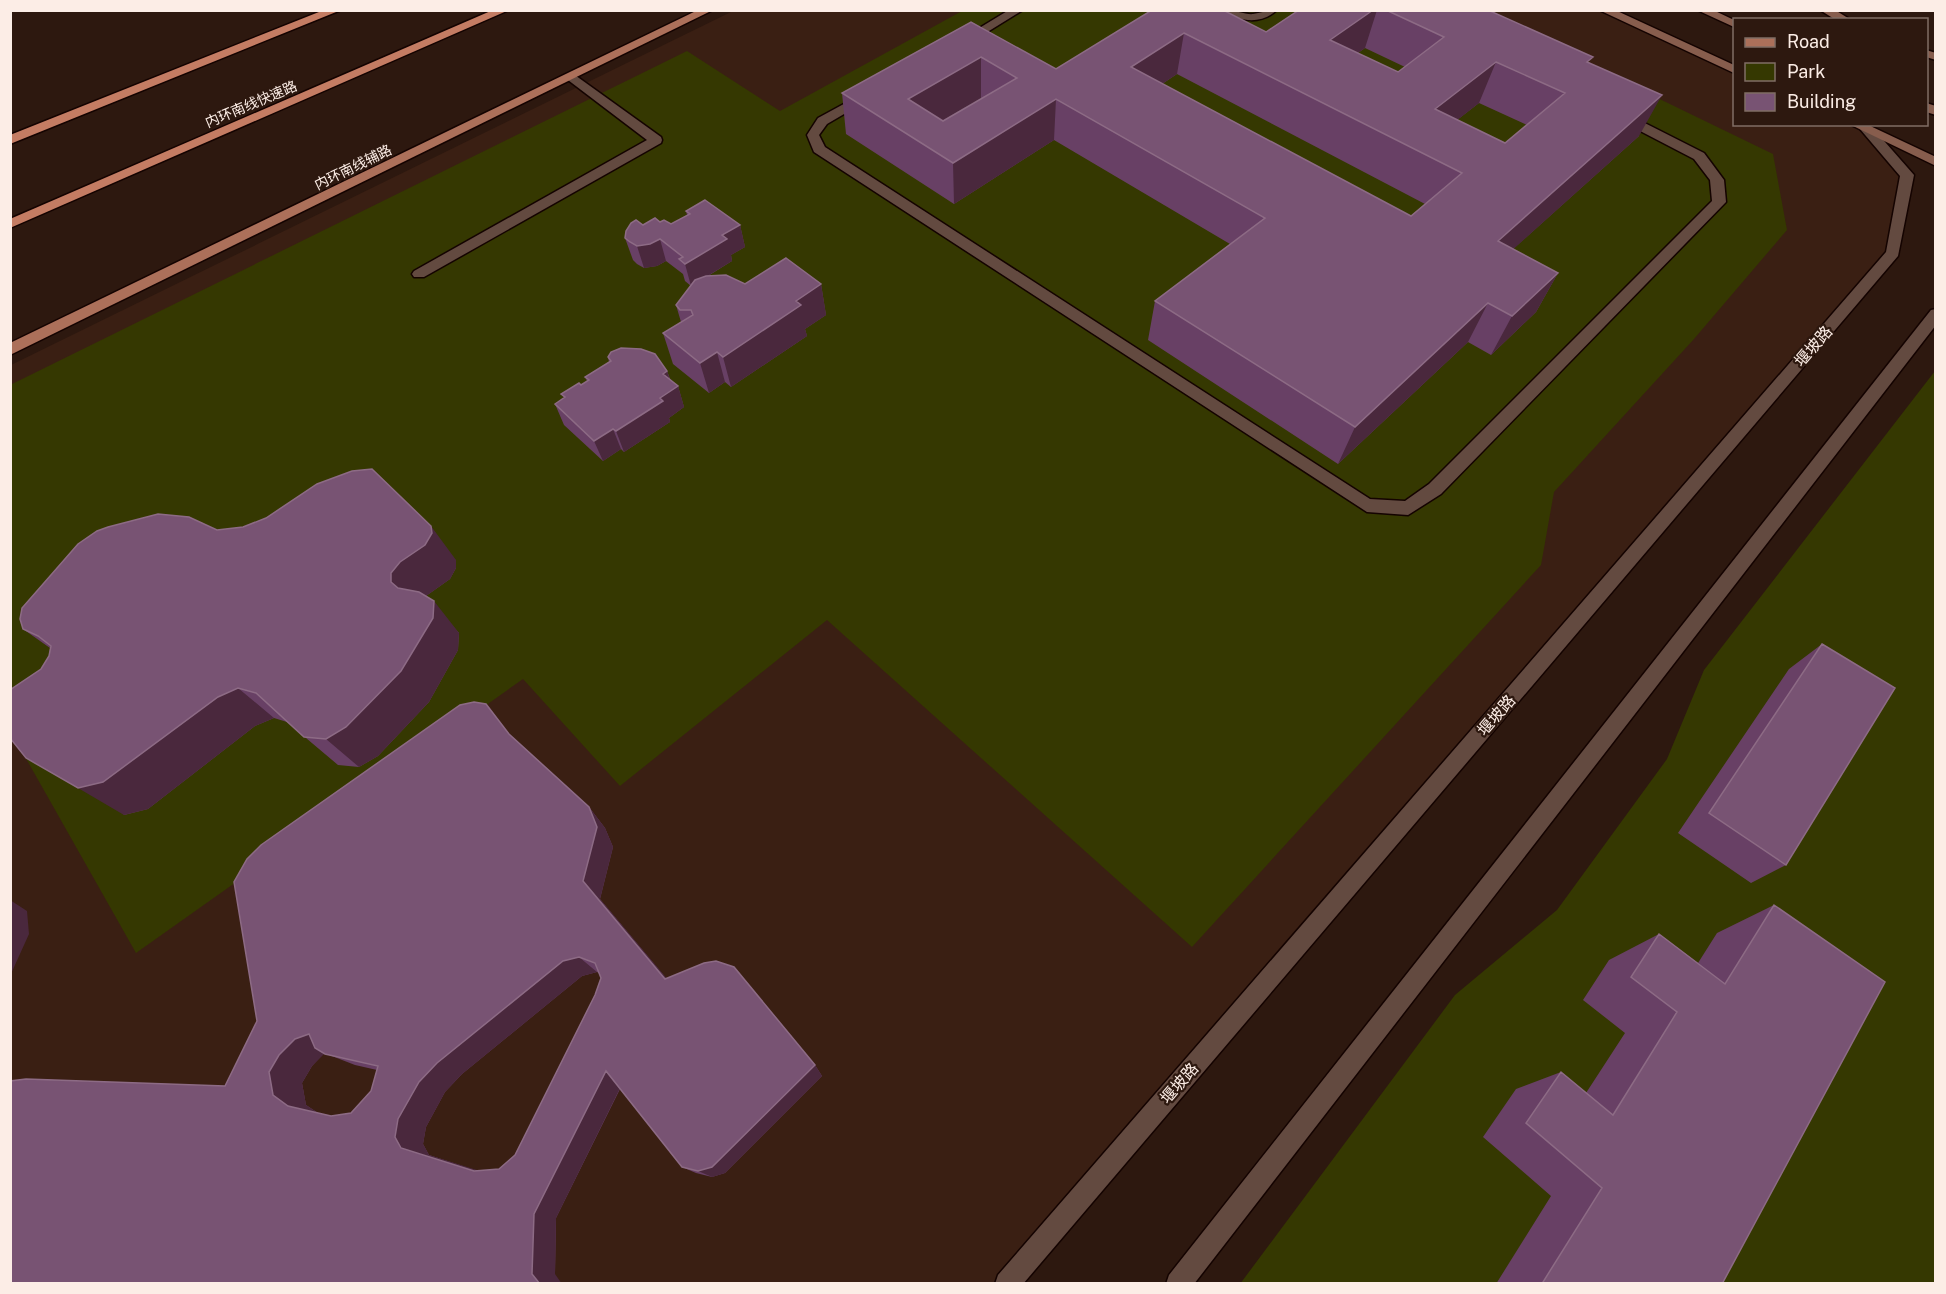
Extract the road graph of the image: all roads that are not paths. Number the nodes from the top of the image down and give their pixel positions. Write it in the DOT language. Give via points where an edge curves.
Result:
graph roads {
  1 [pos="336,10"];
  2 [pos="504,10"];
  3 [pos="708,10"];
  4 [pos="984,10"];
  5 [pos="1018,10"];
  6 [pos="1230,10"];
  7 [pos="1272,10"];
  8 [pos="1604,10"];
  9 [pos="1702,10"];
  10 [pos="1825,10"];
  11 [pos="1842,18"];
  12 [pos="1001,20"];
  13 [pos="1733,24"];
  14 [pos="951,48"];
  15 [pos="1733,69"];
  16 [pos="572,77"];
  17 [pos="881,87"];
  18 [pos="1615,113"];
  19 [pos="1860,127"];
  20 [pos="10,140"];
  21 [pos="1935,162"];
  22 [pos="10,224"];
  23 [pos="419,274"];
  24 [pos="1935,314"];
  25 [pos="10,350"];
  26 [pos="1007,1284"];
  27 [pos="1178,1284"];
  1 -- 20 [label="highway"];
  2 -- 22 [label="highway, 内环南线快速路"];
  3 -- 16 [label="main road, 内环南线辅路"];
  4 -- 12 [label="street"];
  5 -- 12 [label="street"];
  6 -- 7 [label="street" via="1247,19 1259,18"];
  8 -- 15 [label="main road"];
  9 -- 13 [label="main road"];
  10 -- 11 [label="main road"];
  12 -- 14 [label="street"];
  16 -- 23 [label="street" via="656,140"];
  16 -- 25 [label="main road, 内环南线辅路"];
  17 -- 18 [label="street" via="822,121 813,135 819,149 1366,506 1408,508 1435,489 1719,202 1717,180 1699,156"];
  19 -- 21 [label="main road"];
  19 -- 26 [label="street, 堰坡路" via="1907,175 1893,253"];
  24 -- 27 [label="street"];
}
